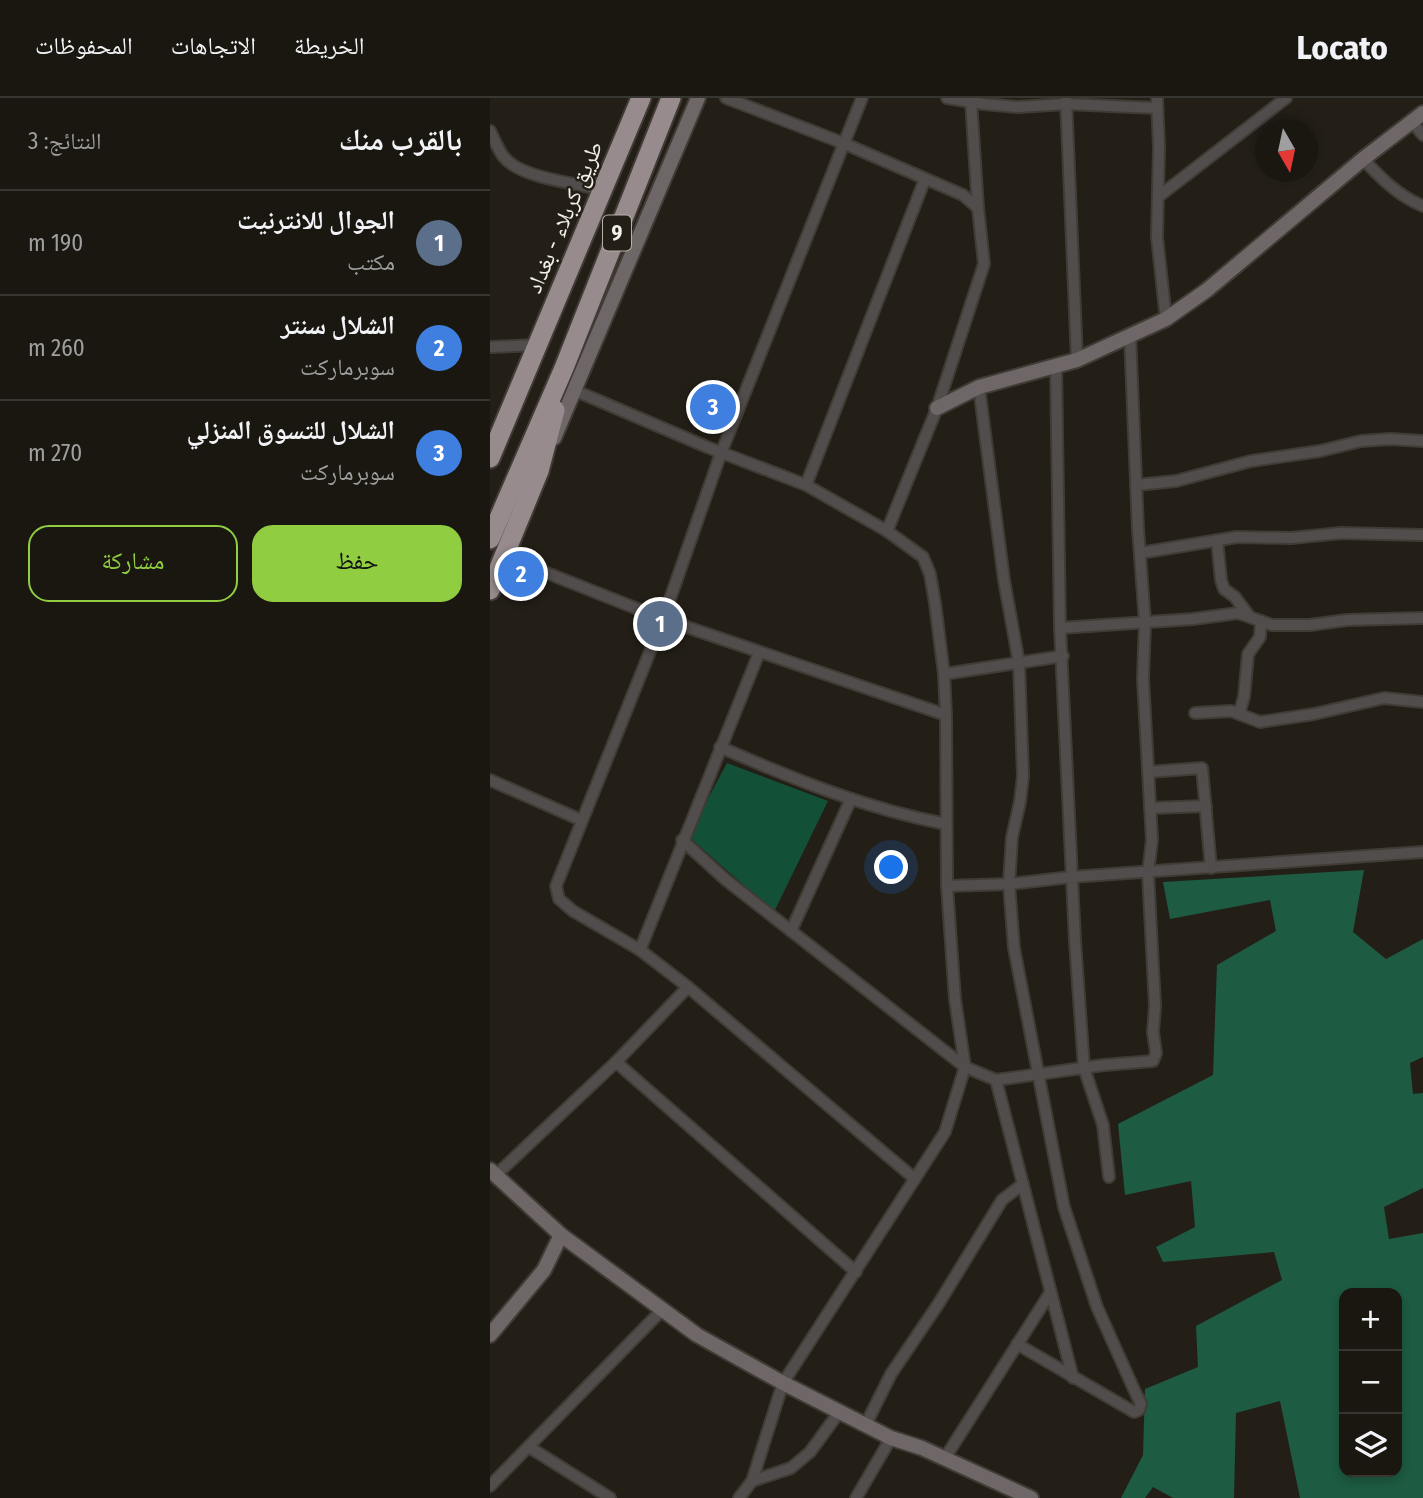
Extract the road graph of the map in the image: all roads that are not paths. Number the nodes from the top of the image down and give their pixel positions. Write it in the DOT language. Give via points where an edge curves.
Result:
graph roads {
  1 [pos="641,98"];
  2 [pos="671,98"];
  3 [pos="698,98"];
  4 [pos="726,98"];
  5 [pos="862,98"];
  6 [pos="947,98"];
  7 [pos="1286,98"];
  8 [pos="979,101"];
  9 [pos="1066,101"];
  10 [pos="1157,103"];
  11 [pos="1417,117"];
  12 [pos="490,131"];
  13 [pos="1423,135"];
  14 [pos="843,143"];
  15 [pos="616,158"];
  16 [pos="1363,159"];
  17 [pos="643,169"];
  18 [pos="925,180"];
  19 [pos="599,197"];
  20 [pos="1158,197"];
  21 [pos="1423,206"];
  22 [pos="978,208"];
  23 [pos="622,220"];
  24 [pos="1166,319"];
  25 [pos="1130,335"];
  26 [pos="490,347"];
  27 [pos="535,350"];
  28 [pos="1076,360"];
  29 [pos="1056,365"];
  30 [pos="564,368"];
  31 [pos="979,387"];
  32 [pos="576,390"];
  33 [pos="937,408"];
  34 [pos="490,421"];
  35 [pos="1423,441"];
  36 [pos="722,453"];
  37 [pos="490,457"];
  38 [pos="539,471"];
  39 [pos="806,485"];
  40 [pos="1136,485"];
  41 [pos="887,531"];
  42 [pos="1423,536"];
  43 [pos="490,539"];
  44 [pos="1217,540"];
  45 [pos="1140,553"];
  46 [pos="504,556"];
  47 [pos="490,590"];
  48 [pos="1249,617"];
  49 [pos="1423,618"];
  50 [pos="663,619"];
  51 [pos="1261,621"];
  52 [pos="1145,622"];
  53 [pos="1060,628"];
  54 [pos="759,653"];
  55 [pos="1062,656"];
  56 [pos="1019,663"];
  57 [pos="944,674"];
  58 [pos="1423,702"];
  59 [pos="1195,713"];
  60 [pos="1239,714"];
  61 [pos="946,715"];
  62 [pos="720,747"];
  63 [pos="1148,772"];
  64 [pos="490,780"];
  65 [pos="851,799"];
  66 [pos="1206,806"];
  67 [pos="1150,807"];
  68 [pos="582,820"];
  69 [pos="946,824"];
  70 [pos="682,841"];
  71 [pos="1423,852"];
  72 [pos="1211,868"];
  73 [pos="1148,873"];
  74 [pos="1071,877"];
  75 [pos="1009,884"];
  76 [pos="947,886"];
  77 [pos="791,930"];
  78 [pos="640,950"];
  79 [pos="688,987"];
  80 [pos="616,1062"];
  81 [pos="965,1067"];
  82 [pos="1084,1068"];
  83 [pos="1037,1074"];
  84 [pos="996,1080"];
  85 [pos="493,1173"];
  86 [pos="1109,1177"];
  87 [pos="915,1180"];
  88 [pos="1023,1185"];
  89 [pos="561,1235"];
  90 [pos="856,1272"];
  91 [pos="1051,1293"];
  92 [pos="662,1310"];
  93 [pos="490,1335"];
  94 [pos="1017,1345"];
  95 [pos="1073,1378"];
  96 [pos="783,1383"];
  97 [pos="840,1411"];
  98 [pos="866,1424"];
  99 [pos="891,1438"];
  100 [pos="529,1447"];
  101 [pos="945,1458"];
  102 [pos="752,1481"];
  103 [pos="490,1486"];
  104 [pos="607,1497"];
  105 [pos="739,1498"];
  106 [pos="856,1498"];
  107 [pos="1031,1498"];
  1 -- 15 [label="highway, طريق كربلاء - بغداد / 9"];
  2 -- 17 [label="highway, 9"];
  3 -- 32 [label="main road"];
  4 -- 14 [label="street"];
  5 -- 14 [label="street"];
  6 -- 8 [label="street"];
  7 -- 20 [label="street"];
  8 -- 9 [label="street" via="1036,107"];
  8 -- 22 [label="street"];
  9 -- 10 [label="street"];
  9 -- 28 [label="street"];
  10 -- 20 [label="street"];
  11 -- 13 [label="street"];
  11 -- 16 [label="main road"];
  12 -- 19 [label="street" via="515,167 567,181"];
  14 -- 18 [label="street"];
  14 -- 36 [label="street"];
  15 -- 17 [label="highway" via="627,170"];
  15 -- 19 [label="highway, طريق كربلاء - بغداد / 9"];
  16 -- 21 [label="street" via="1390,187"];
  16 -- 24 [label="main road"];
  17 -- 23 [label="highway, 9"];
  18 -- 22 [label="street" via="963,195"];
  18 -- 39 [label="street"];
  19 -- 23 [label="highway" via="614,205"];
  19 -- 27 [label="highway, طريق كربلاء - بغداد / 9"];
  20 -- 24 [label="street" via="1157,237"];
  22 -- 33 [label="street" via="984,264"];
  23 -- 30 [label="highway, 9"];
  24 -- 25 [label="main road"];
  25 -- 28 [label="main road"];
  25 -- 40 [label="street"];
  26 -- 27 [label="street"];
  27 -- 34 [label="highway, 9"];
  27 -- 37 [label="highway, 9"];
  28 -- 29 [label="main road"];
  29 -- 31 [label="main road"];
  29 -- 53 [label="street"];
  30 -- 38 [label="highway, 9"];
  30 -- 43 [label="highway, 9"];
  31 -- 33 [label="main road"];
  31 -- 56 [label="street"];
  32 -- 36 [label="street"];
  32 -- 38 [label="main road"];
  33 -- 41 [label="street"];
  35 -- 40 [label="street" via="1361,441 1251,461 1176,481"];
  36 -- 39 [label="street"];
  36 -- 50 [label="street"];
  38 -- 46 [label="highway, 9"];
  39 -- 41 [label="street"];
  40 -- 45 [label="street"];
  41 -- 57 [label="street" via="923,557 930,574"];
  42 -- 44 [label="street" via="1341,533"];
  44 -- 45 [label="street"];
  44 -- 48 [label="street" via="1224,589"];
  45 -- 52 [label="street"];
  46 -- 47 [label="highway, 9"];
  46 -- 50 [label="street"];
  48 -- 51 [label="street"];
  48 -- 52 [label="street" via="1238,613"];
  49 -- 51 [label="street" via="1310,625"];
  50 -- 54 [label="street"];
  50 -- 68 [label="street"];
  51 -- 60 [label="street" via="1260,637 1248,654"];
  52 -- 53 [label="street"];
  52 -- 63 [label="street"];
  53 -- 55 [label="street"];
  54 -- 61 [label="street"];
  54 -- 62 [label="street"];
  55 -- 56 [label="street"];
  55 -- 74 [label="street"];
  56 -- 57 [label="street"];
  56 -- 75 [label="street" via="1023,776"];
  57 -- 61 [label="street"];
  58 -- 60 [label="street" via="1384,698 1260,722"];
  59 -- 60 [label="street"];
  61 -- 69 [label="street"];
  62 -- 65 [label="street"];
  62 -- 70 [label="street"];
  63 -- 66 [label="street" via="1202,768"];
  63 -- 67 [label="street"];
  64 -- 68 [label="street"];
  65 -- 69 [label="street" via="901,816"];
  65 -- 77 [label="street"];
  66 -- 67 [label="street"];
  66 -- 72 [label="street"];
  67 -- 73 [label="street"];
  68 -- 78 [label="street" via="556,886 559,899"];
  69 -- 76 [label="street"];
  70 -- 77 [label="street"];
  70 -- 78 [label="street"];
  71 -- 72 [label="street"];
  72 -- 73 [label="street"];
  73 -- 74 [label="street"];
  73 -- 82 [label="street" via="1156,1053 1153,1061"];
  74 -- 75 [label="street"];
  74 -- 82 [label="street"];
  75 -- 76 [label="street"];
  75 -- 83 [label="street" via="1014,948"];
  76 -- 81 [label="street"];
  77 -- 81 [label="street"];
  78 -- 79 [label="street"];
  79 -- 80 [label="street"];
  79 -- 87 [label="street"];
  80 -- 85 [label="street"];
  80 -- 90 [label="street"];
  81 -- 84 [label="street"];
  81 -- 87 [label="street" via="945,1132"];
  82 -- 83 [label="street"];
  82 -- 86 [label="street" via="1103,1125"];
  83 -- 84 [label="street"];
  83 -- 95 [label="street" via="1064,1207 1097,1307 1141,1404 1139,1410 1134,1412"];
  84 -- 88 [label="street"];
  85 -- 89 [label="main road"];
  87 -- 90 [label="street"];
  88 -- 91 [label="street"];
  88 -- 98 [label="street" via="1002,1200 891,1374"];
  89 -- 92 [label="main road"];
  89 -- 93 [label="main road" via="544,1270"];
  90 -- 96 [label="street"];
  91 -- 94 [label="street"];
  91 -- 95 [label="street"];
  92 -- 96 [label="main road"];
  92 -- 100 [label="street"];
  94 -- 95 [label="street"];
  94 -- 101 [label="street"];
  96 -- 97 [label="main road"];
  96 -- 102 [label="street"];
  97 -- 98 [label="main road"];
  97 -- 102 [label="street" via="810,1452 791,1468"];
  98 -- 99 [label="main road"];
  99 -- 101 [label="main road"];
  99 -- 106 [label="street"];
  100 -- 103 [label="street"];
  100 -- 104 [label="street"];
  101 -- 107 [label="main road"];
  102 -- 105 [label="street"];
}
